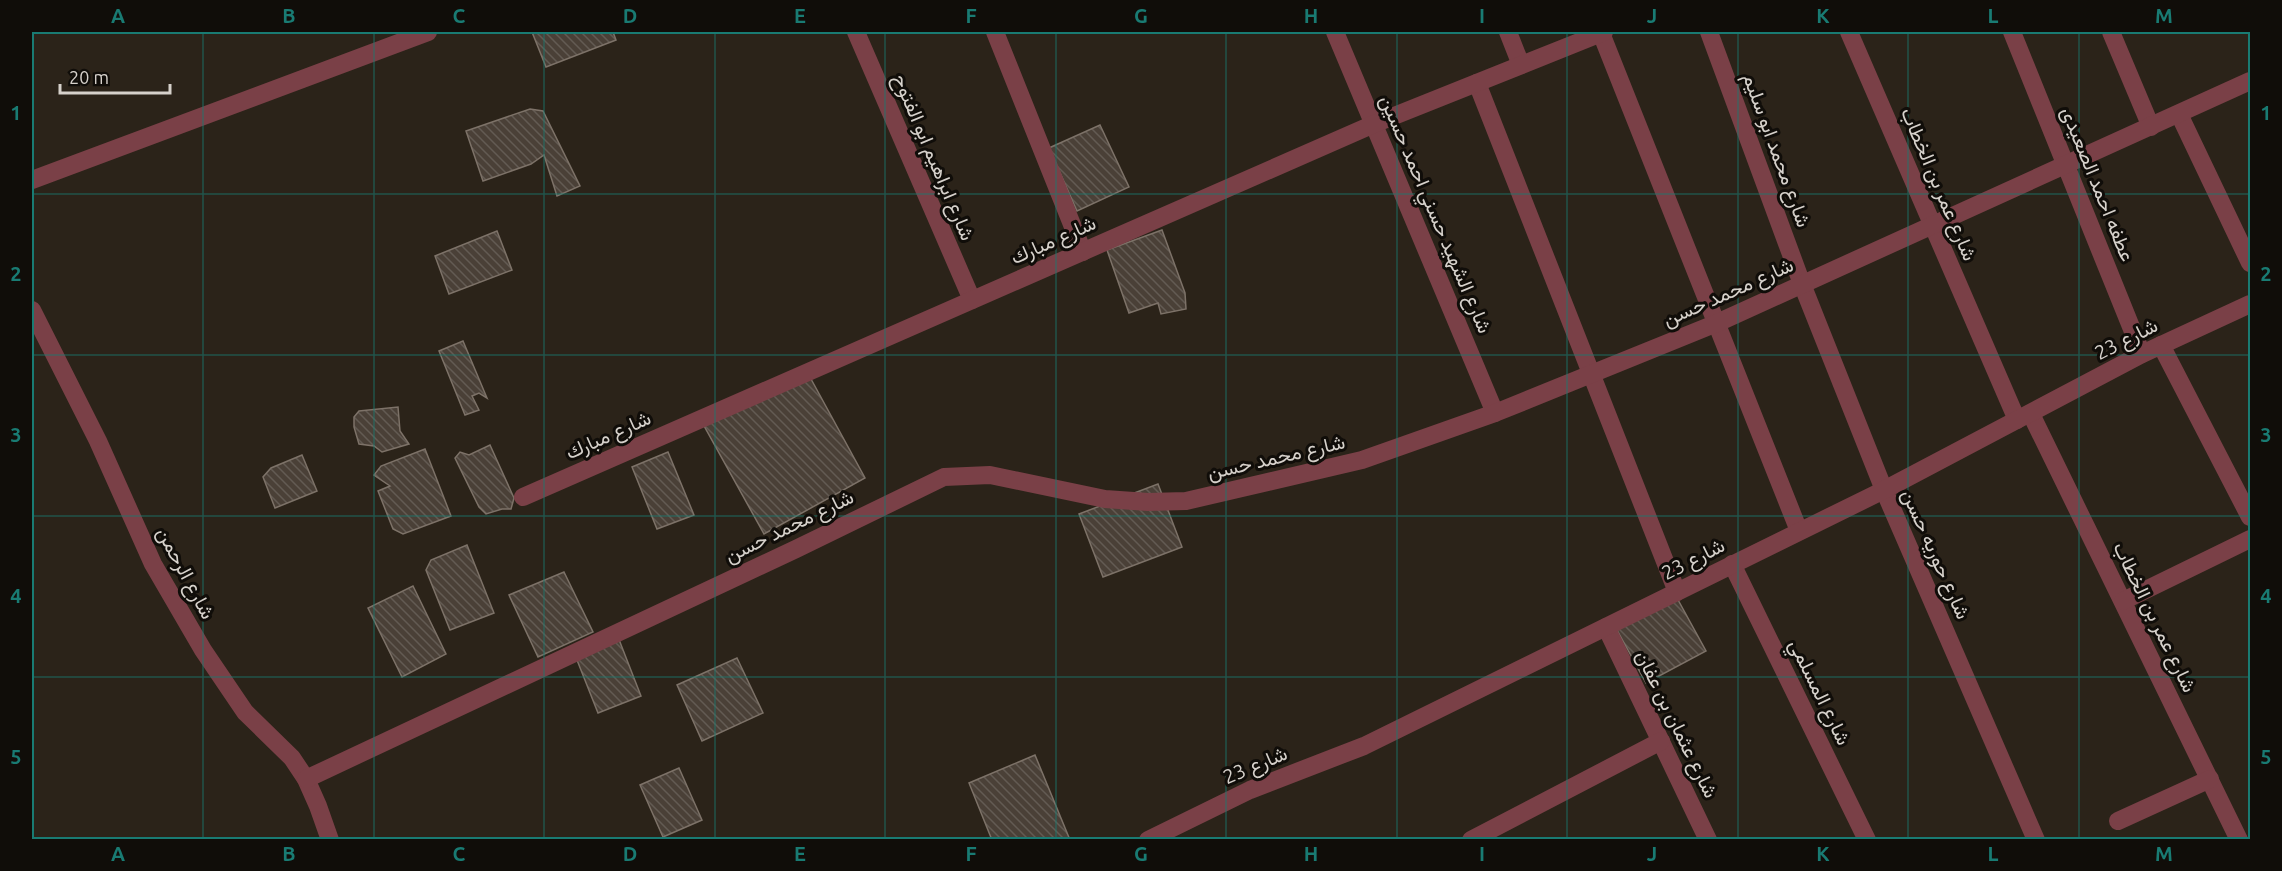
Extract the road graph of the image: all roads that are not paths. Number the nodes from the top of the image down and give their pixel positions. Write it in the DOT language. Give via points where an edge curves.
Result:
graph roads {
  1 [pos="428,32"];
  2 [pos="856,32"];
  3 [pos="995,32"];
  4 [pos="1335,32"];
  5 [pos="1508,32"];
  6 [pos="1603,32"];
  7 [pos="1709,32"];
  8 [pos="1849,32"];
  9 [pos="2012,32"];
  10 [pos="2111,32"];
  11 [pos="1521,65"];
  12 [pos="2250,81"];
  13 [pos="1477,83"];
  14 [pos="2179,114"];
  15 [pos="1374,124"];
  16 [pos="2151,127"];
  17 [pos="2066,165"];
  18 [pos="32,180"];
  19 [pos="1932,225"];
  20 [pos="1083,252"];
  21 [pos="2250,263"];
  22 [pos="1802,284"];
  23 [pos="972,300"];
  24 [pos="2250,304"];
  25 [pos="32,310"];
  26 [pos="1717,323"];
  27 [pos="2161,345"];
  28 [pos="2142,354"];
  29 [pos="1591,375"];
  30 [pos="1495,413"];
  31 [pos="2024,417"];
  32 [pos="1884,490"];
  33 [pos="523,497"];
  34 [pos="2250,517"];
  35 [pos="1799,531"];
  36 [pos="2250,539"];
  37 [pos="1732,564"];
  38 [pos="1677,592"];
  39 [pos="2123,601"];
  40 [pos="1606,627"];
  41 [pos="1661,741"];
  42 [pos="306,779"];
  43 [pos="2210,779"];
  44 [pos="2118,820"];
  45 [pos="330,840"];
  46 [pos="1148,840"];
  47 [pos="1471,840"];
  48 [pos="1708,840"];
  49 [pos="1867,840"];
  50 [pos="2036,840"];
  51 [pos="2239,840"];
  1 -- 18 [label="street"];
  2 -- 23 [label="street, شارع ابراهيم ابو الفتوح"];
  3 -- 20 [label="street"];
  4 -- 15 [label="street, شارع الشهيد حسني احمد حسين"];
  5 -- 11 [label="street"];
  6 -- 11 [label="street, شارع مبارك"];
  6 -- 26 [label="street"];
  7 -- 22 [label="street, شارع محمد ابو سليم"];
  8 -- 19 [label="street, شارع عمر بن الخطاب"];
  9 -- 17 [label="street, عطفه احمد الصعيدى"];
  10 -- 16 [label="street"];
  11 -- 13 [label="street, شارع مبارك"];
  12 -- 14 [label="street, شارع محمد حسن"];
  13 -- 15 [label="street, شارع مبارك"];
  13 -- 29 [label="street"];
  14 -- 16 [label="street, شارع محمد حسن"];
  14 -- 21 [label="street"];
  15 -- 20 [label="street, شارع مبارك"];
  15 -- 30 [label="street, شارع الشهيد حسني احمد حسين"];
  16 -- 17 [label="street, شارع محمد حسن"];
  17 -- 19 [label="street, شارع محمد حسن"];
  17 -- 28 [label="street, عطفه احمد الصعيدى"];
  19 -- 22 [label="street, شارع محمد حسن"];
  19 -- 31 [label="street, شارع عمر بن الخطاب"];
  20 -- 23 [label="street, شارع مبارك"];
  22 -- 26 [label="street, شارع محمد حسن"];
  22 -- 32 [label="street, شارع حوريه حسن"];
  23 -- 33 [label="street, شارع مبارك"];
  24 -- 27 [label="street, شارع 23"];
  25 -- 42 [label="street, شارع الرحمن" via="98,441 153,564 203,650 245,712 292,758"];
  26 -- 29 [label="street, شارع محمد حسن"];
  26 -- 35 [label="street"];
  27 -- 28 [label="street, شارع 23"];
  27 -- 34 [label="street"];
  28 -- 31 [label="street, شارع 23"];
  29 -- 30 [label="street, شارع محمد حسن"];
  29 -- 38 [label="street"];
  30 -- 42 [label="street, شارع محمد حسن" via="1362,460 1186,501 1105,499 990,475 944,477"];
  31 -- 32 [label="street, شارع 23"];
  31 -- 39 [label="street, شارع عمر بن الخطاب"];
  32 -- 35 [label="street, شارع 23"];
  32 -- 50 [label="street, شارع حوريه حسن"];
  35 -- 37 [label="street, شارع 23"];
  36 -- 39 [label="street"];
  37 -- 38 [label="street, شارع 23"];
  37 -- 49 [label="street, شارع المسلمي"];
  38 -- 40 [label="street, شارع 23"];
  39 -- 43 [label="street, شارع عمر بن الخطاب"];
  40 -- 41 [label="street, شارع عثمان بن عفان"];
  40 -- 46 [label="street, شارع 23" via="1364,746 1250,790"];
  41 -- 47 [label="street"];
  41 -- 48 [label="street, شارع عثمان بن عفان"];
  42 -- 45 [label="street, شارع الرحمن"];
  43 -- 44 [label="street"];
  43 -- 51 [label="street, شارع عمر بن الخطاب"];
}
